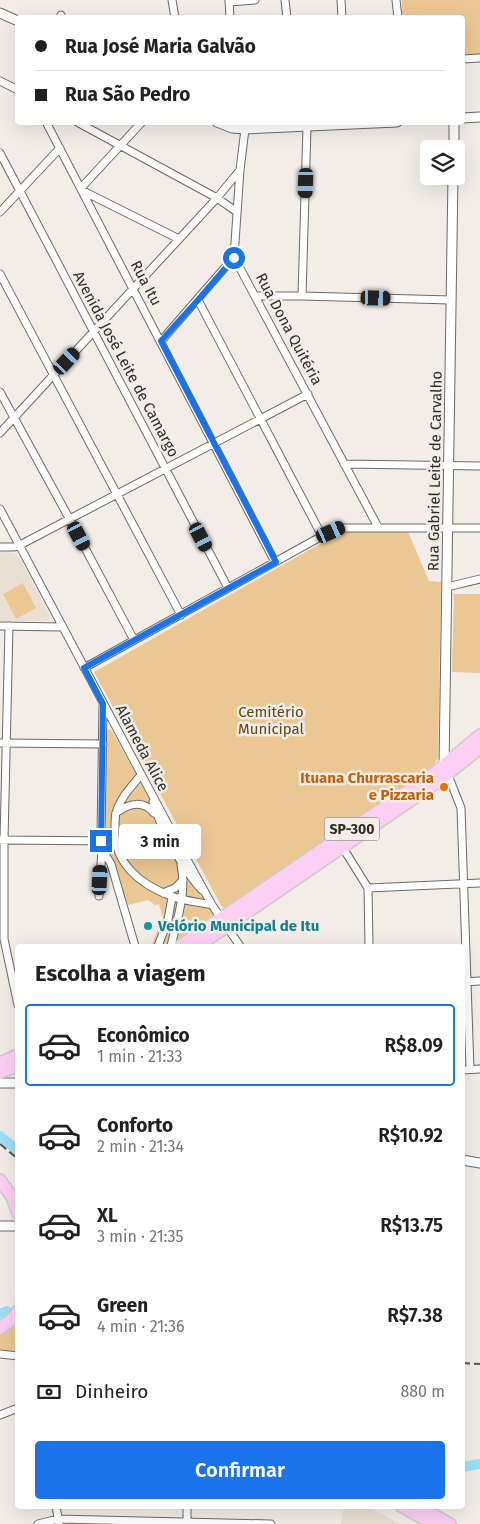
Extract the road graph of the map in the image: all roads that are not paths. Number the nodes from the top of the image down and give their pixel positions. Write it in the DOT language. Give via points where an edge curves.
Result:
graph roads {
  1 [pos="172,0"];
  2 [pos="255,0"];
  3 [pos="285,0"];
  4 [pos="341,0"];
  5 [pos="396,0"];
  6 [pos="229,1"];
  7 [pos="0,13"];
  8 [pos="174,15"];
  9 [pos="230,15"];
  10 [pos="287,15"];
  11 [pos="342,15"];
  12 [pos="398,15"];
  13 [pos="15,20"];
  14 [pos="480,58"];
  15 [pos="465,60"];
  16 [pos="0,81"];
  17 [pos="15,88"];
  18 [pos="480,117"];
  19 [pos="465,118"];
  20 [pos="48,125"];
  21 [pos="82,125"];
  22 [pos="139,125"];
  23 [pos="224,125"];
  24 [pos="295,125"];
  25 [pos="336,125"];
  26 [pos="454,125"];
  27 [pos="307,127"];
  28 [pos="245,130"];
  29 [pos="454,140"];
  30 [pos="120,146"];
  31 [pos="60,148"];
  32 [pos="0,153"];
  33 [pos="240,170"];
  34 [pos="453,185"];
  35 [pos="82,190"];
  36 [pos="20,191"];
  37 [pos="216,198"];
  38 [pos="0,212"];
  39 [pos="237,212"];
  40 [pos="179,239"];
  41 [pos="234,258"];
  42 [pos="0,274"];
  43 [pos="133,289"];
  44 [pos="256,296"];
  45 [pos="302,296"];
  46 [pos="198,300"];
  47 [pos="451,300"];
  48 [pos="94,332"];
  49 [pos="161,341"];
  50 [pos="54,375"];
  51 [pos="0,392"];
  52 [pos="308,394"];
  53 [pos="14,418"];
  54 [pos="260,418"];
  55 [pos="0,433"];
  56 [pos="214,442"];
  57 [pos="344,464"];
  58 [pos="448,465"];
  59 [pos="480,466"];
  60 [pos="165,468"];
  61 [pos="117,494"];
  62 [pos="0,509"];
  63 [pos="69,518"];
  64 [pos="378,527"];
  65 [pos="448,528"];
  66 [pos="480,528"];
  67 [pos="322,536"];
  68 [pos="20,545"];
  69 [pos="0,547"];
  70 [pos="276,562"];
  71 [pos="480,579"];
  72 [pos="447,587"];
  73 [pos="228,588"];
  74 [pos="181,615"];
  75 [pos="0,626"];
  76 [pos="9,626"];
  77 [pos="62,627"];
  78 [pos="134,640"];
  79 [pos="84,668"];
  80 [pos="103,704"];
  81 [pos="480,735"];
  82 [pos="3,743"];
  83 [pos="102,744"];
  84 [pos="480,748"];
  85 [pos="446,770"];
  86 [pos="141,775"];
  87 [pos="152,794"];
  88 [pos="116,813"];
  89 [pos="156,816"];
  90 [pos="2,840"];
  91 [pos="115,841"];
  92 [pos="101,845"];
  93 [pos="343,848"];
  94 [pos="180,859"];
  95 [pos="183,880"];
  96 [pos="480,883"];
  97 [pos="464,884"];
  98 [pos="368,888"];
  99 [pos="163,893"];
  100 [pos="100,896"];
  101 [pos="172,897"];
  102 [pos="208,897"];
  103 [pos="182,899"];
  104 [pos="212,905"];
  105 [pos="224,922"];
  106 [pos="164,933"];
  107 [pos="177,942"];
  108 [pos="134,944"];
  109 [pos="159,944"];
  110 [pos="200,944"];
  111 [pos="239,944"];
  112 [pos="369,944"];
  113 [pos="465,944"];
  114 [pos="480,981"];
  115 [pos="465,982"];
  116 [pos="15,991"];
  117 [pos="15,1056"];
  118 [pos="0,1063"];
  119 [pos="15,1067"];
  120 [pos="480,1069"];
  121 [pos="466,1070"];
  122 [pos="0,1072"];
  123 [pos="0,1083"];
  124 [pos="15,1083"];
  125 [pos="465,1160"];
  126 [pos="480,1163"];
  127 [pos="0,1180"];
  128 [pos="4,1188"];
  129 [pos="15,1205"];
  130 [pos="0,1226"];
  131 [pos="15,1226"];
  132 [pos="15,1315"];
  133 [pos="15,1321"];
  134 [pos="0,1328"];
  135 [pos="0,1354"];
  136 [pos="15,1356"];
  137 [pos="15,1409"];
  138 [pos="0,1415"];
  139 [pos="187,1509"];
  140 [pos="406,1509"];
  141 [pos="423,1509"];
  142 [pos="58,1521"];
  143 [pos="187,1522"];
  144 [pos="38,1524"];
  145 [pos="270,1524"];
  146 [pos="433,1524"];
  147 [pos="450,1524"];
  1 -- 8 [label="street"];
  2 -- 6 [label="street"];
  3 -- 10 [label="street"];
  4 -- 11 [label="street"];
  5 -- 12 [label="street"];
  6 -- 9 [label="street"];
  7 -- 13 [label="street"];
  14 -- 15 [label="street"];
  16 -- 17 [label="street"];
  18 -- 19 [label="street"];
  20 -- 31 [label="street, Rua Itu"];
  21 -- 30 [label="street"];
  22 -- 30 [label="street"];
  23 -- 28 [label="street"];
  24 -- 27 [label="street"];
  24 -- 28 [label="street"];
  25 -- 27 [label="street"];
  26 -- 29 [label="street"];
  27 -- 45 [label="street"];
  28 -- 33 [label="street"];
  30 -- 35 [label="street"];
  30 -- 37 [label="street"];
  31 -- 35 [label="street, Rua Itu"];
  31 -- 36 [label="street"];
  32 -- 36 [label="street, Avenida José Leite de Camargo"];
  33 -- 37 [label="street"];
  33 -- 39 [label="street"];
  34 -- 47 [label="street, Rua Gabriel Leite de Carvalho"];
  35 -- 40 [label="street"];
  35 -- 43 [label="street, Rua Itu"];
  36 -- 38 [label="street"];
  36 -- 48 [label="street, Avenida José Leite de Camargo"];
  37 -- 39 [label="street"];
  37 -- 40 [label="street"];
  39 -- 41 [label="street"];
  40 -- 43 [label="street"];
  41 -- 44 [label="street, Rua Dona Quitéria"];
  41 -- 46 [label="street"];
  42 -- 50 [label="street"];
  43 -- 48 [label="street"];
  43 -- 49 [label="street, Rua Itu"];
  44 -- 45 [label="street"];
  44 -- 52 [label="street, Rua Dona Quitéria"];
  45 -- 47 [label="street"];
  46 -- 49 [label="street"];
  46 -- 54 [label="street"];
  47 -- 58 [label="street, Rua Gabriel Leite de Carvalho"];
  48 -- 50 [label="street"];
  48 -- 60 [label="street, Avenida José Leite de Camargo"];
  49 -- 56 [label="street, Rua Itu"];
  50 -- 53 [label="street"];
  50 -- 61 [label="street"];
  51 -- 53 [label="street"];
  52 -- 54 [label="street"];
  52 -- 57 [label="street, Rua Dona Quitéria"];
  53 -- 55 [label="street"];
  53 -- 63 [label="street"];
  54 -- 56 [label="street"];
  54 -- 67 [label="street"];
  56 -- 60 [label="street"];
  56 -- 70 [label="street, Rua Itu"];
  57 -- 58 [label="street"];
  57 -- 64 [label="street, Rua Dona Quitéria"];
  58 -- 59 [label="street"];
  58 -- 65 [label="street, Rua Gabriel Leite de Carvalho"];
  60 -- 61 [label="street"];
  60 -- 73 [label="street, Avenida José Leite de Camargo"];
  61 -- 63 [label="street"];
  61 -- 74 [label="street"];
  62 -- 68 [label="street, Alameda Alice"];
  63 -- 68 [label="street"];
  63 -- 78 [label="street"];
  64 -- 65 [label="street"];
  64 -- 67 [label="street" via="341,528"];
  65 -- 66 [label="street"];
  65 -- 72 [label="street, Rua Gabriel Leite de Carvalho"];
  67 -- 70 [label="street"];
  68 -- 69 [label="street"];
  68 -- 77 [label="street, Alameda Alice"];
  70 -- 73 [label="street"];
  71 -- 72 [label="street"];
  72 -- 85 [label="street, Rua Gabriel Leite de Carvalho"];
  73 -- 74 [label="street"];
  74 -- 78 [label="street"];
  75 -- 76 [label="street"];
  76 -- 77 [label="street"];
  76 -- 82 [label="street"];
  77 -- 79 [label="street, Alameda Alice"];
  78 -- 79 [label="street"];
  79 -- 80 [label="street, Alameda Alice"];
  80 -- 83 [label="street"];
  80 -- 86 [label="street, Alameda Alice"];
  81 -- 85 [label="main road" via="455,757"];
  82 -- 83 [label="street"];
  82 -- 90 [label="street"];
  83 -- 92 [label="street"];
  84 -- 85 [label="main road, SP-300"];
  85 -- 93 [label="main road, SP-300" via="425,790"];
  85 -- 97 [label="street" via="462,808"];
  85 -- 105 [label="main road, SP-300"];
  86 -- 87 [label="street, Alameda Alice"];
  86 -- 88 [label="street" via="128,790"];
  87 -- 89 [label="street"];
  87 -- 102 [label="street, Alameda Alice"];
  88 -- 89 [label="street" via="138,804 148,807"];
  88 -- 91 [label="street"];
  89 -- 94 [label="street"];
  90 -- 92 [label="street"];
  90 -- 116 [label="street" via="4,939"];
  91 -- 92 [label="street"];
  91 -- 99 [label="street" via="120,858 133,874"];
  92 -- 100 [label="street"];
  92 -- 108 [label="street" via="111,864"];
  93 -- 98 [label="street"];
  93 -- 105 [label="main road, SP-300"];
  94 -- 95 [label="street"];
  94 -- 102 [label="street" via="191,880"];
  95 -- 99 [label="street"];
  95 -- 103 [label="street"];
  96 -- 97 [label="street"];
  97 -- 98 [label="street"];
  97 -- 113 [label="street"];
  98 -- 112 [label="street"];
  99 -- 101 [label="street"];
  101 -- 103 [label="street"];
  101 -- 106 [label="street"];
  102 -- 104 [label="street, Alameda Alice"];
  103 -- 104 [label="street"];
  103 -- 107 [label="street"];
  104 -- 105 [label="street, Alameda Alice"];
  105 -- 107 [label="main road, SP-300"];
  105 -- 110 [label="main road, SP-300"];
  105 -- 111 [label="street, Alameda Alice"];
  106 -- 107 [label="street"];
  106 -- 109 [label="street"];
  114 -- 115 [label="street"];
  115 -- 121 [label="street"];
  117 -- 118 [label="main road"];
  119 -- 122 [label="main road"];
  120 -- 121 [label="street"];
  123 -- 124 [label="street"];
  125 -- 126 [label="street"];
  127 -- 128 [label="main road"];
  128 -- 129 [label="main road"];
  130 -- 131 [label="street"];
  132 -- 134 [label="main road"];
  133 -- 134 [label="main road"];
  135 -- 136 [label="street"];
  137 -- 138 [label="street"];
  139 -- 143 [label="street"];
  140 -- 146 [label="main road"];
  141 -- 147 [label="main road"];
  142 -- 143 [label="street"];
  142 -- 144 [label="street"];
  143 -- 145 [label="street"];
}
